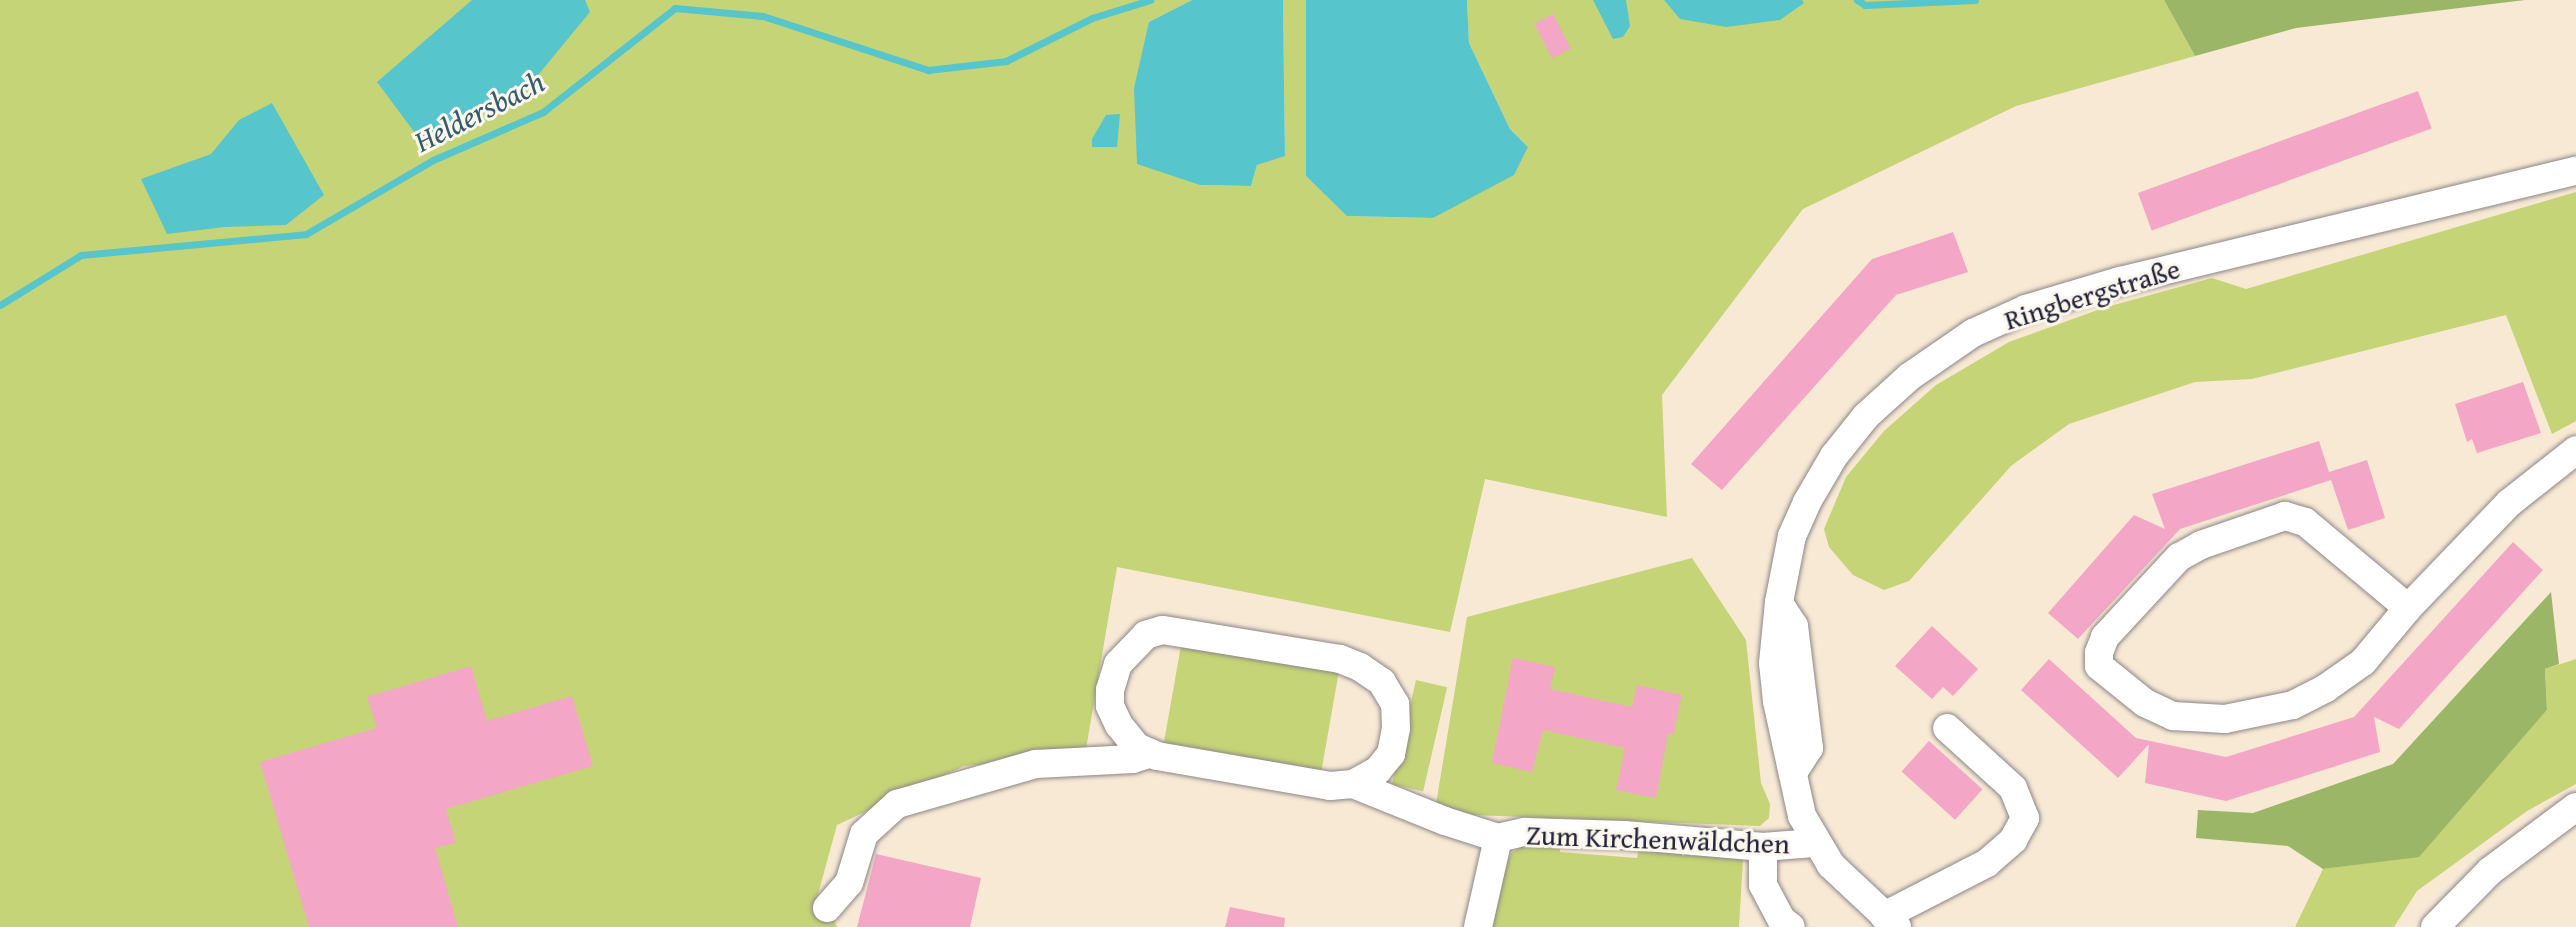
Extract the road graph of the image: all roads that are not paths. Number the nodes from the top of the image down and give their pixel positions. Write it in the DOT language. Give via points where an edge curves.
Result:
graph roads {
  1 [pos="2576,171"];
  2 [pos="2576,450"];
  3 [pos="2408,608"];
  4 [pos="1947,728"];
  5 [pos="1151,753"];
  6 [pos="1353,784"];
  7 [pos="2576,807"];
  8 [pos="1498,838"];
  9 [pos="1814,843"];
  10 [pos="1763,847"];
  11 [pos="828,910"];
  12 [pos="1890,921"];
  13 [pos="1783,925"];
  14 [pos="1478,927"];
  15 [pos="2435,927"];
  1 -- 9 [label="street, Ringbergstraße" via="2120,281 2026,309 1973,333 1909,377 1866,416 1834,456 1792,536 1773,663 1802,816"];
  2 -- 3 [label="street" via="2509,503"];
  3 -- 3 [label="street" via="2305,522 2285,516 2179,557 2105,637 2099,666 2145,703 2173,716 2225,719 2256,714 2293,705 2326,688 2363,662"];
  4 -- 12 [label="street" via="2013,788 2025,818 2013,840 1987,863"];
  5 -- 6 [label="street" via="1330,786"];
  5 -- 6 [label="street" via="1137,747 1119,725 1110,690 1118,664 1130,649 1162,630 1340,659 1382,682 1395,704 1391,754 1378,770"];
  5 -- 11 [label="street" via="1133,759 1036,764 897,804 864,834 849,883"];
  6 -- 8 [label="street"];
  7 -- 15 [label="street" via="2490,871"];
  8 -- 10 [label="street, Zum Kirchenwäldchen" via="1525,832 1624,835"];
  8 -- 14 [label="street, Zum Kirchenwäldchen"];
  9 -- 10 [label="street, Zum Kirchenwäldchen"];
  9 -- 12 [label="street, Ringbergstraße" via="1847,883"];
  10 -- 13 [label="street" via="1763,885"];
}
